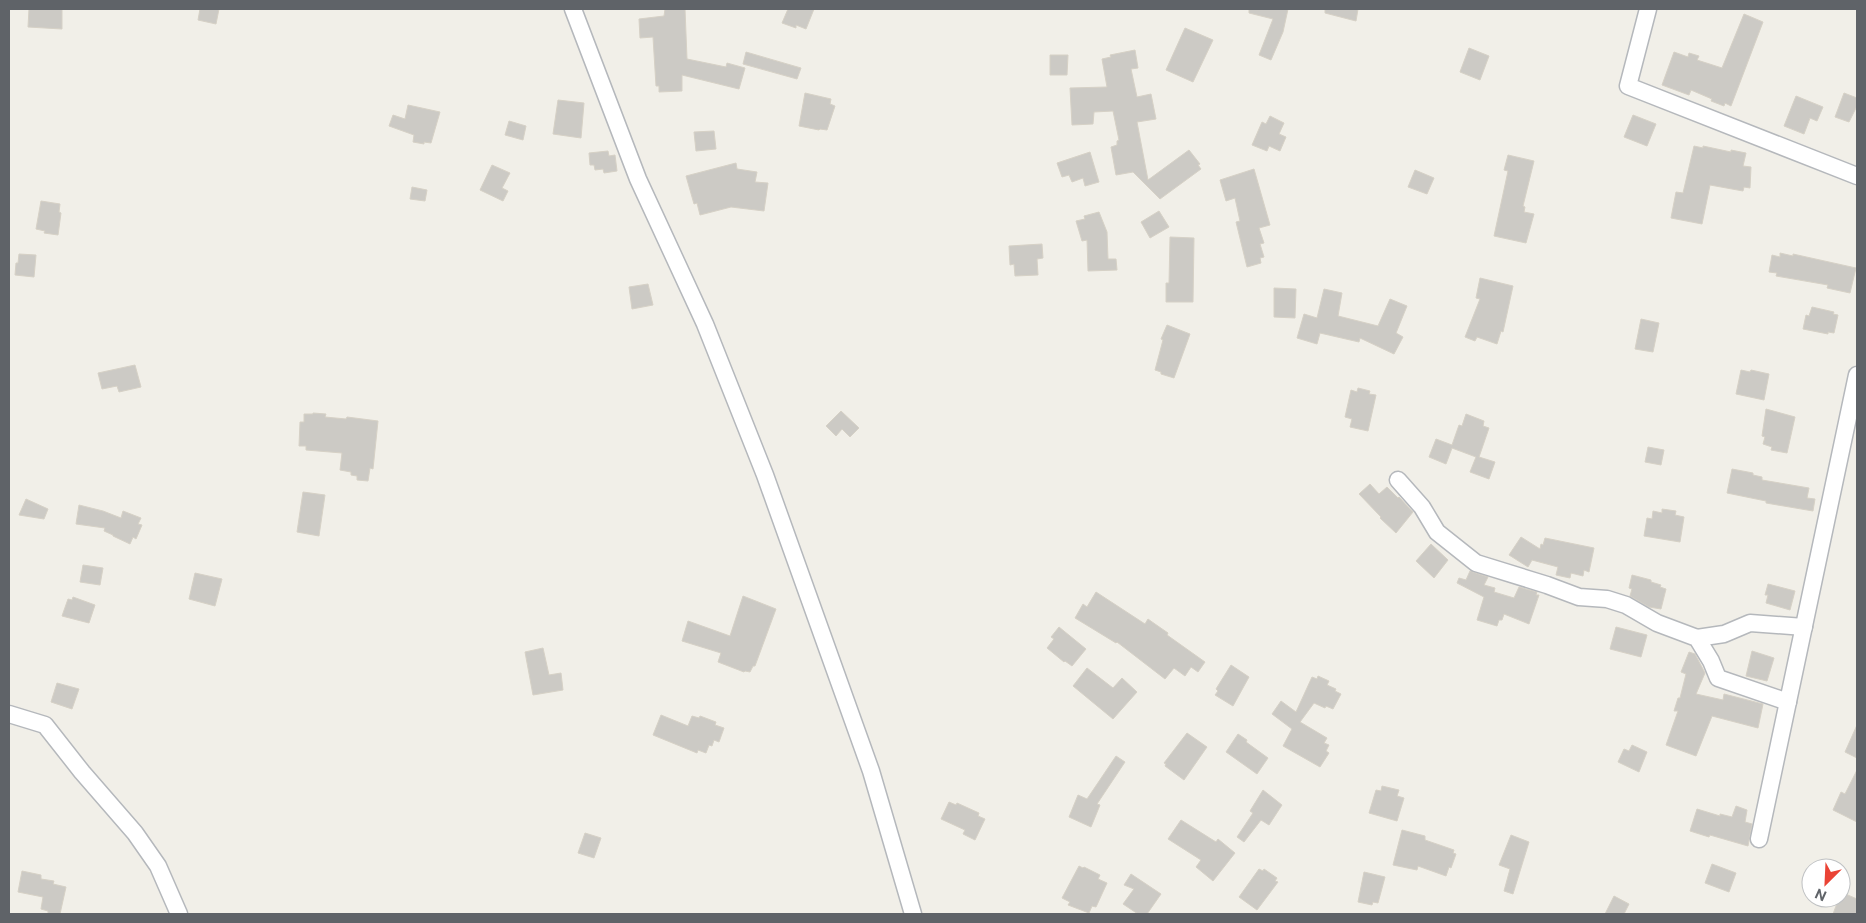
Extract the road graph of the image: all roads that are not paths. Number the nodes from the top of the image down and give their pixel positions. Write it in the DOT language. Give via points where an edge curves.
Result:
graph roads {
  1 [pos="573,9"];
  2 [pos="1648,9"];
  3 [pos="1857,176"];
  4 [pos="1857,375"];
  5 [pos="1398,480"];
  6 [pos="1804,627"];
  7 [pos="1697,638"];
  8 [pos="1788,702"];
  9 [pos="9,714"];
  10 [pos="1759,839"];
  11 [pos="179,914"];
  12 [pos="913,914"];
  1 -- 12 [label="street" via="638,179 705,324 765,475 871,771"];
  2 -- 3 [label="street" via="1628,86"];
  4 -- 6 [label="street"];
  5 -- 7 [label="street" via="1422,507 1437,532 1476,563 1579,597 1607,599"];
  6 -- 7 [label="street" via="1750,623 1724,634"];
  6 -- 8 [label="street"];
  7 -- 8 [label="street" via="1718,678"];
  8 -- 10 [label="street"];
  9 -- 11 [label="street" via="45,725 158,866"];
}
